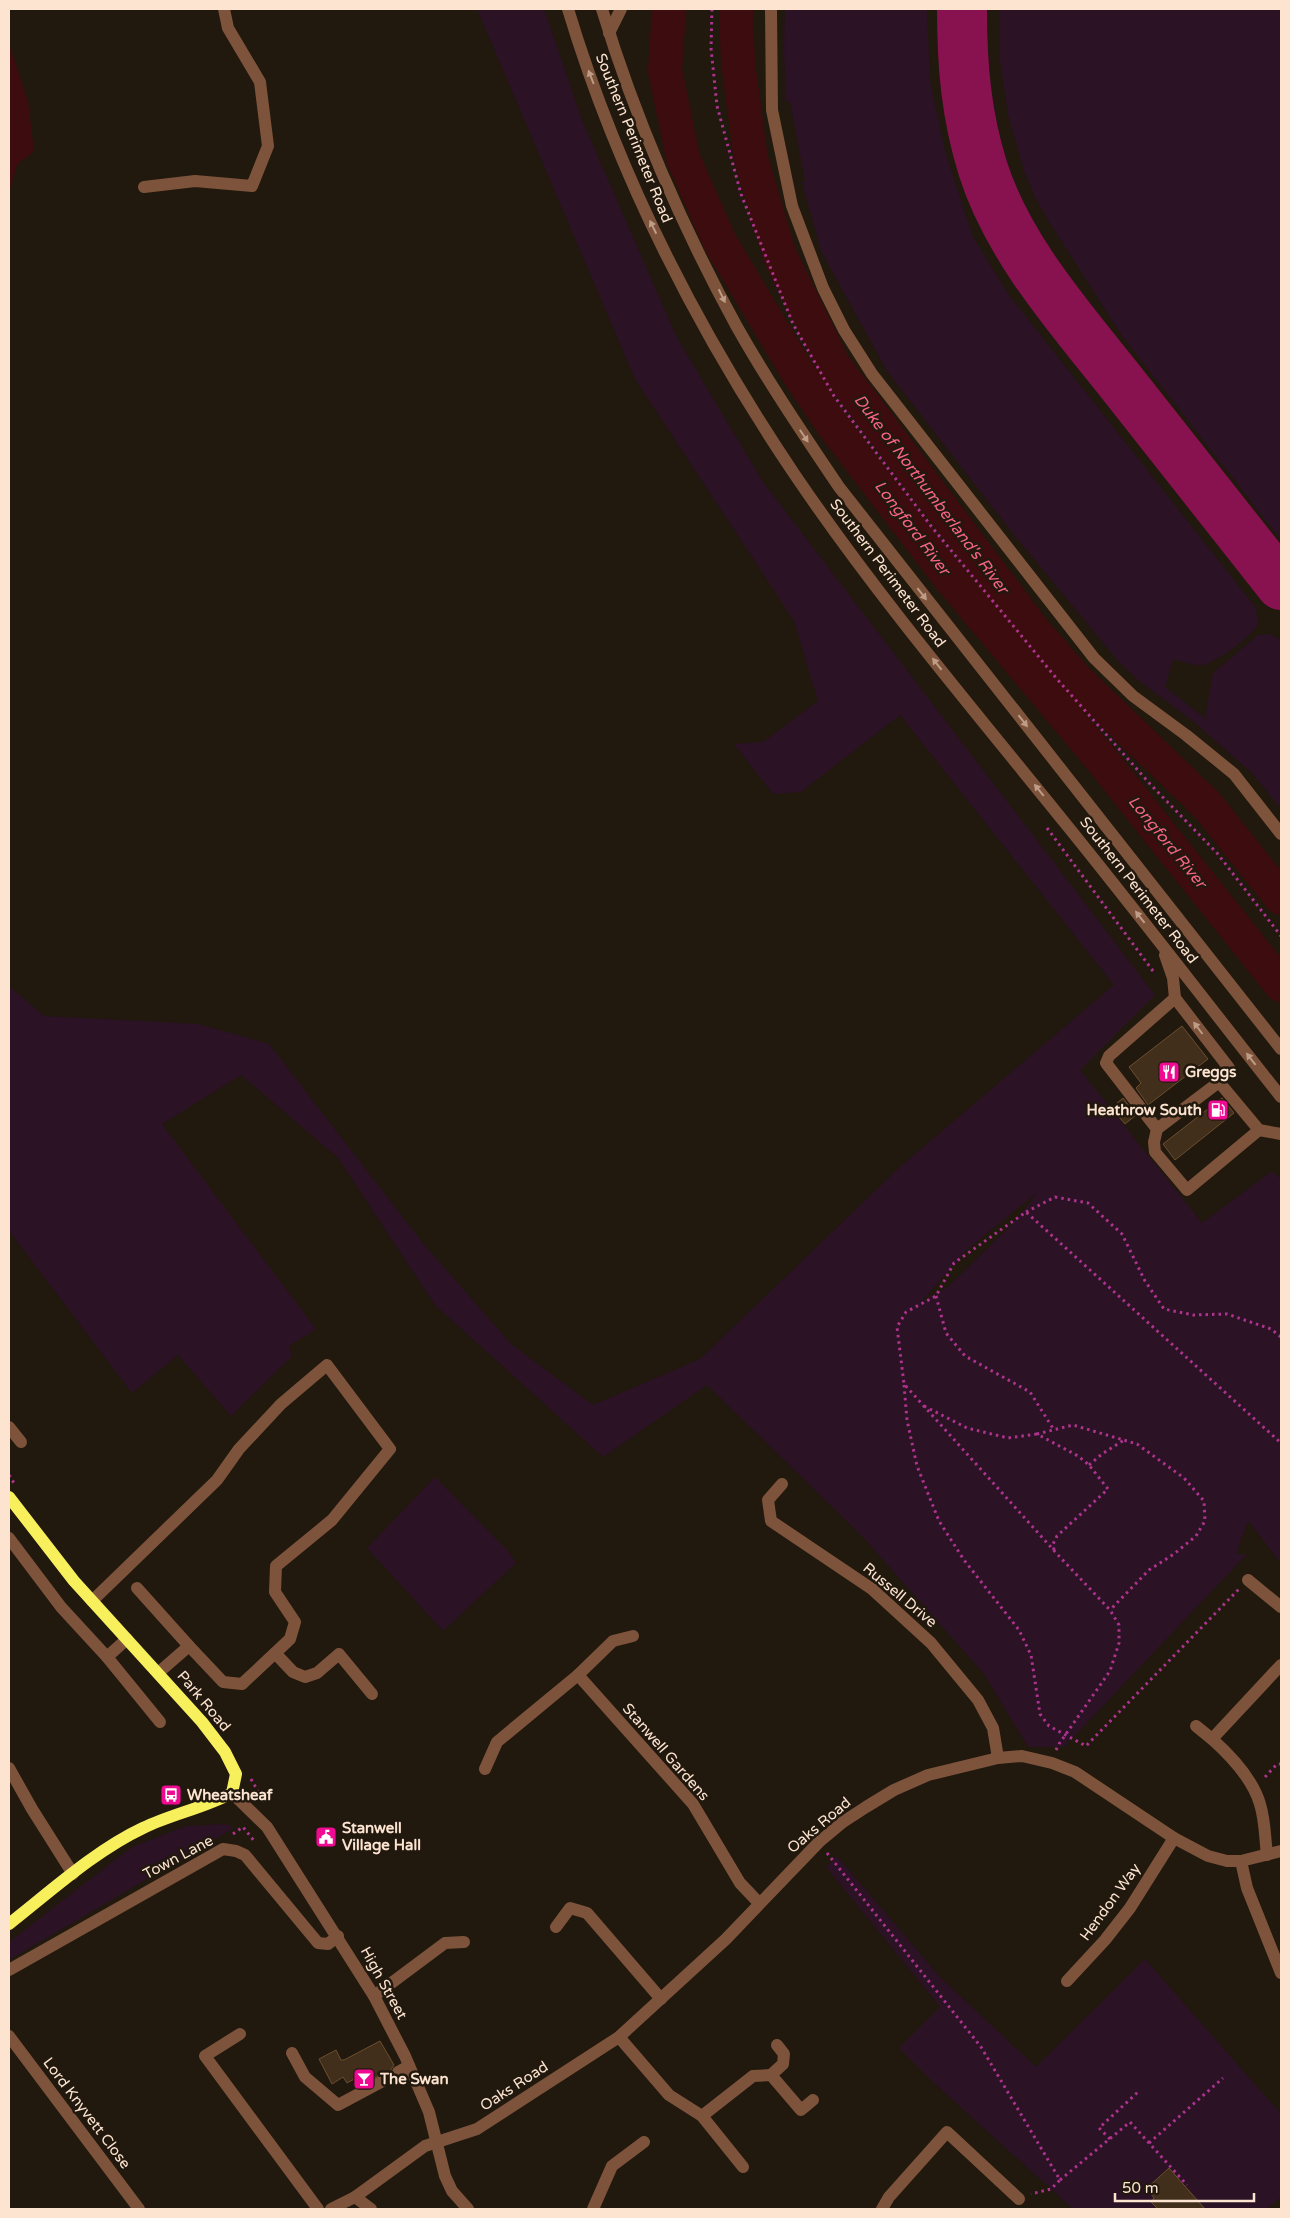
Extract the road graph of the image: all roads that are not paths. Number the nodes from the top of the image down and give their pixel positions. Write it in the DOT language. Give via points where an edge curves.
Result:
graph roads {
  1 [pos="224,9"];
  2 [pos="568,9"];
  3 [pos="602,9"];
  4 [pos="621,9"];
  5 [pos="771,9"];
  6 [pos="609,33"];
  7 [pos="144,187"];
  8 [pos="1281,834"];
  9 [pos="1162,945"];
  10 [pos="1175,998"];
  11 [pos="1281,1049"];
  12 [pos="1219,1082"];
  13 [pos="1281,1097"];
  14 [pos="1157,1129"];
  15 [pos="1259,1130"];
  16 [pos="1281,1134"];
  17 [pos="9,1427"];
  18 [pos="21,1442"];
  19 [pos="782,1484"];
  20 [pos="9,1497"];
  21 [pos="9,1538"];
  22 [pos="1248,1580"];
  23 [pos="137,1588"];
  24 [pos="92,1601"];
  25 [pos="1281,1607"];
  26 [pos="633,1636"];
  27 [pos="127,1639"];
  28 [pos="189,1646"];
  29 [pos="275,1653"];
  30 [pos="107,1657"];
  31 [pos="1281,1665"];
  32 [pos="158,1673"];
  33 [pos="578,1675"];
  34 [pos="372,1694"];
  35 [pos="160,1722"];
  36 [pos="1196,1726"];
  37 [pos="1212,1739"];
  38 [pos="998,1758"];
  39 [pos="9,1768"];
  40 [pos="485,1769"];
  41 [pos="232,1793"];
  42 [pos="1174,1838"];
  43 [pos="1281,1852"];
  44 [pos="1267,1854"];
  45 [pos="1241,1861"];
  46 [pos="74,1874"];
  47 [pos="758,1903"];
  48 [pos="9,1924"];
  49 [pos="556,1927"];
  50 [pos="338,1936"];
  51 [pos="464,1942"];
  52 [pos="9,1970"];
  53 [pos="1281,1974"];
  54 [pos="1067,1981"];
  55 [pos="374,1996"];
  56 [pos="661,1999"];
  57 [pos="240,2034"];
  58 [pos="9,2036"];
  59 [pos="619,2036"];
  60 [pos="777,2045"];
  61 [pos="292,2052"];
  62 [pos="771,2075"];
  63 [pos="381,2082"];
  64 [pos="813,2100"];
  65 [pos="702,2116"];
  66 [pos="437,2142"];
  67 [pos="644,2142"];
  68 [pos="742,2167"];
  69 [pos="355,2197"];
  70 [pos="1019,2198"];
  71 [pos="139,2209"];
  72 [pos="318,2209"];
  73 [pos="331,2209"];
  74 [pos="371,2209"];
  75 [pos="468,2209"];
  76 [pos="593,2209"];
  77 [pos="882,2209"];
  1 -- 7 [label="street" via="228,28 260,82 268,146 252,186 195,181"];
  9 -- 2 [label="street, Southern Perimeter Road, one-way" via="856,560 747,401 683,288 637,195"];
  3 -- 6 [label="street, Southern Perimeter Road"];
  4 -- 6 [label="street"];
  5 -- 8 [label="street" via="772,110 792,206 823,288 849,337 872,374 1094,658 1133,696 1234,774"];
  6 -- 11 [label="street, Southern Perimeter Road, one-way" via="661,170 737,326 782,402 839,487"];
  9 -- 10 [label="street" via="1173,978"];
  13 -- 9 [label="street, Southern Perimeter Road, one-way"];
  12 -- 10 [label="street, one-way" via="1229,1068"];
  10 -- 14 [label="street" via="1109,1056 1106,1063"];
  12 -- 14 [label="street"];
  12 -- 15 [label="street"];
  14 -- 15 [label="street" via="1155,1152 1187,1190"];
  15 -- 16 [label="street"];
  17 -- 18 [label="street"];
  19 -- 38 [label="street, Russell Drive" via="768,1500 771,1522 872,1589 931,1643 978,1700 993,1728"];
  20 -- 24 [label="main road, Park Road"];
  21 -- 30 [label="street" via="61,1607"];
  22 -- 25 [label="street"];
  23 -- 28 [label="street"];
  24 -- 27 [label="main road, Park Road"];
  24 -- 29 [label="street" via="217,1480 239,1449 281,1404 327,1365 390,1449 332,1520 276,1566 275,1592 295,1622 290,1639"];
  26 -- 33 [label="street" via="613,1641"];
  27 -- 30 [label="street"];
  27 -- 32 [label="main road, Park Road"];
  28 -- 29 [label="street" via="223,1682 242,1684"];
  28 -- 32 [label="street"];
  29 -- 34 [label="street" via="293,1672 305,1677 317,1673 340,1654"];
  30 -- 35 [label="street"];
  31 -- 37 [label="street"];
  32 -- 41 [label="main road, Park Road" via="225,1752 236,1774"];
  33 -- 40 [label="street" via="497,1742"];
  33 -- 47 [label="street, Stanwell Gardens" via="693,1804 740,1883"];
  36 -- 37 [label="street"];
  37 -- 44 [label="street" via="1254,1788 1261,1806"];
  38 -- 42 [label="street, Oaks Road" via="1022,1756 1076,1772"];
  38 -- 47 [label="street, Oaks Road" via="928,1775 894,1790 843,1822"];
  39 -- 46 [label="street"];
  41 -- 46 [label="main road" via="212,1804 143,1827 110,1846"];
  41 -- 50 [label="street, High Street" via="267,1826"];
  42 -- 45 [label="street, Oaks Road" via="1208,1856"];
  42 -- 54 [label="street, Hendon Way" via="1130,1908"];
  43 -- 44 [label="street, Oaks Road"];
  44 -- 45 [label="street, Oaks Road"];
  45 -- 53 [label="street" via="1247,1888"];
  46 -- 48 [label="main road"];
  47 -- 56 [label="street, Oaks Road" via="726,1939"];
  49 -- 56 [label="street" via="570,1908 587,1913"];
  50 -- 52 [label="street, Town Lane" via="328,1944 318,1943 244,1855 223,1849"];
  50 -- 55 [label="street, High Street"];
  51 -- 55 [label="street" via="445,1943"];
  55 -- 66 [label="street, High Street" via="404,2069 429,2112"];
  56 -- 59 [label="street, Oaks Road"];
  57 -- 72 [label="street" via="205,2056"];
  58 -- 71 [label="street, Lord Knyvett Close"];
  59 -- 65 [label="street" via="669,2095"];
  59 -- 66 [label="street, Oaks Road" via="477,2129"];
  60 -- 62 [label="street" via="784,2054 783,2064"];
  61 -- 63 [label="street" via="305,2077 338,2105"];
  62 -- 64 [label="street" via="802,2110"];
  62 -- 65 [label="street" via="752,2076"];
  65 -- 68 [label="street"];
  66 -- 69 [label="street, Oaks Road" via="425,2146"];
  66 -- 75 [label="street, High Street" via="452,2192"];
  67 -- 76 [label="street" via="612,2166"];
  69 -- 73 [label="street, Oaks Road"];
  69 -- 74 [label="street"];
  70 -- 77 [label="street" via="947,2132"];
}
